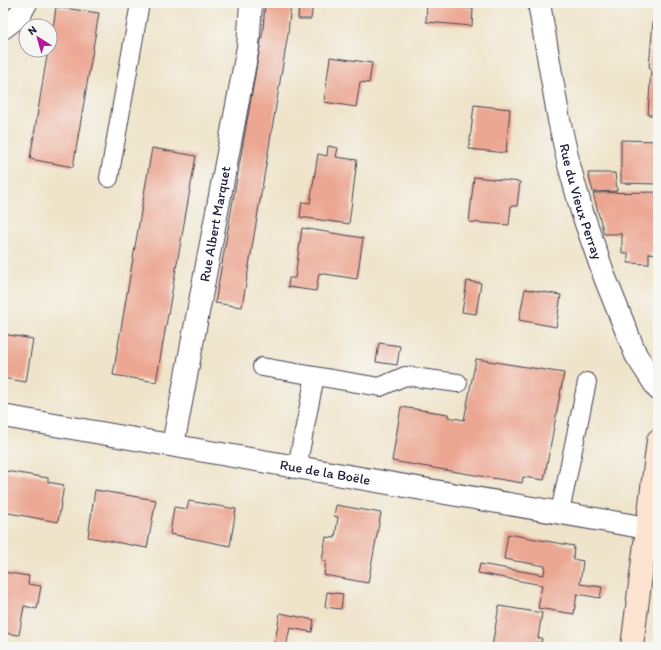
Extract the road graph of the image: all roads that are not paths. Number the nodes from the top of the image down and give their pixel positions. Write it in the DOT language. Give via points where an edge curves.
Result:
graph roads {
  1 [pos="26,3"];
  2 [pos="140,3"];
  3 [pos="251,3"];
  4 [pos="539,3"];
  5 [pos="3,28"];
  6 [pos="109,178"];
  7 [pos="262,366"];
  8 [pos="315,376"];
  9 [pos="587,382"];
  10 [pos="458,383"];
  11 [pos="658,388"];
  12 [pos="3,416"];
  13 [pos="658,440"];
  14 [pos="173,445"];
  15 [pos="297,467"];
  16 [pos="560,512"];
  17 [pos="647,528"];
  18 [pos="632,647"];
  1 -- 5 [label="street" via="19,16"];
  2 -- 6 [label="lane"];
  3 -- 14 [label="street, Rue Albert Marquet" via="248,47"];
  4 -- 11 [label="street, Rue du Vieux Perray" via="561,127 582,212 636,355"];
  7 -- 8 [label="lane"];
  8 -- 10 [label="lane" via="380,387 405,376"];
  8 -- 15 [label="lane"];
  9 -- 16 [label="lane"];
  12 -- 14 [label="street, Rue de la Boële"];
  13 -- 17 [label="main road"];
  14 -- 15 [label="street, Rue de la Boële"];
  15 -- 16 [label="street, Rue de la Boële"];
  16 -- 17 [label="street, Rue de la Boële"];
  17 -- 18 [label="main road"];
}
